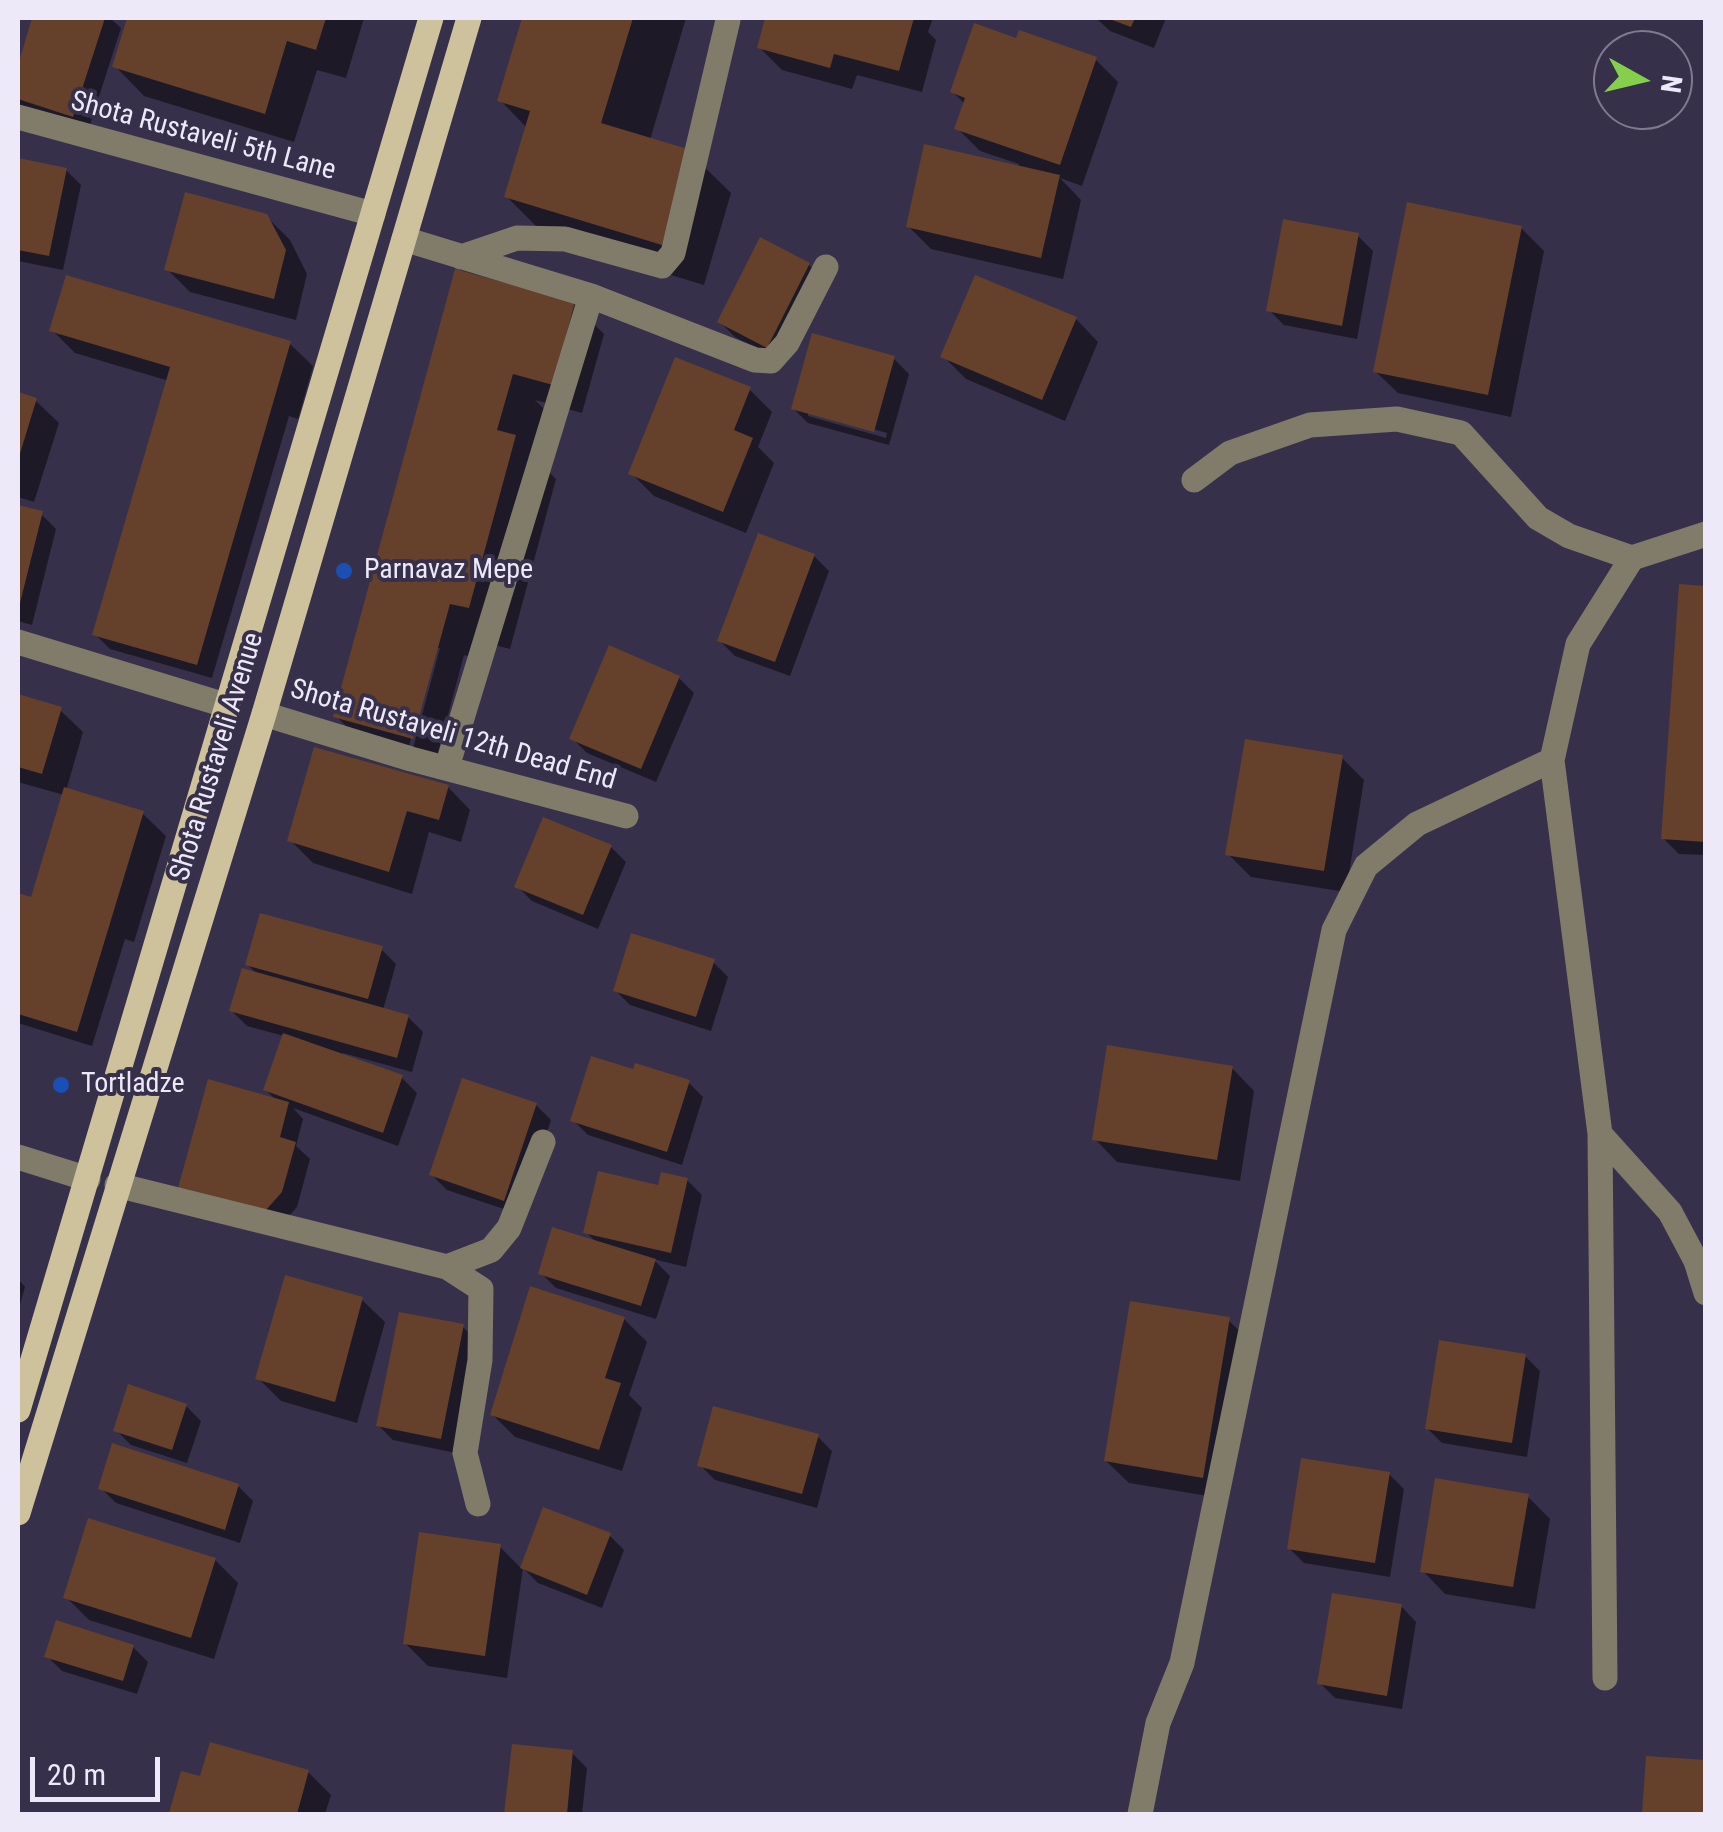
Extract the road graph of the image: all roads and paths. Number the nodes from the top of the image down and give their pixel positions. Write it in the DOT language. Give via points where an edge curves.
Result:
graph roads {
  1 [pos="431,18"];
  2 [pos="469,18"];
  3 [pos="728,20"];
  4 [pos="18,117"];
  5 [pos="373,214"];
  6 [pos="404,239"];
  7 [pos="460,257"];
  8 [pos="826,267"];
  9 [pos="592,296"];
  10 [pos="1194,480"];
  11 [pos="1706,534"];
  12 [pos="1632,558"];
  13 [pos="18,642"];
  14 [pos="226,705"];
  15 [pos="264,714"];
  16 [pos="1552,760"];
  17 [pos="447,767"];
  18 [pos="626,816"];
  19 [pos="1600,1134"];
  20 [pos="543,1142"];
  21 [pos="18,1157"];
  22 [pos="88,1179"];
  23 [pos="117,1185"];
  24 [pos="447,1267"];
  25 [pos="1706,1293"];
  26 [pos="18,1410"];
  27 [pos="478,1504"];
  28 [pos="18,1513"];
  29 [pos="1605,1678"];
  30 [pos="1140,1814"];
  1 -- 5 [label="main road, Shota Rustaveli Avenue"];
  2 -- 6 [label="main road, Shota Rustaveli Avenue"];
  3 -- 7 [label="street" via="673,253 662,266 565,239 517,238"];
  4 -- 5 [label="street, Shota Rustaveli 5th Lane"];
  5 -- 14 [label="main road, Shota Rustaveli Avenue"];
  6 -- 7 [label="street"];
  6 -- 15 [label="main road, Shota Rustaveli Avenue"];
  7 -- 9 [label="street"];
  8 -- 9 [label="street" via="771,361"];
  9 -- 17 [label="street"];
  10 -- 12 [label="street" via="1230,453 1310,425 1398,419 1461,433 1538,518"];
  11 -- 12 [label="street"];
  12 -- 16 [label="street" via="1578,644"];
  13 -- 14 [label="street"];
  14 -- 22 [label="main road, Shota Rustaveli Avenue"];
  15 -- 17 [label="street, Shota Rustaveli 12th Dead End"];
  15 -- 23 [label="main road, Shota Rustaveli Avenue"];
  16 -- 19 [label="street"];
  16 -- 30 [label="street" via="1417,824 1366,866 1334,930 1182,1663 1158,1722"];
  17 -- 18 [label="street, Shota Rustaveli 12th Dead End"];
  19 -- 25 [label="street" via="1670,1212"];
  19 -- 29 [label="street"];
  20 -- 24 [label="street" via="509,1228 491,1250"];
  21 -- 22 [label="street"];
  22 -- 26 [label="main road, Shota Rustaveli Avenue"];
  23 -- 24 [label="street"];
  23 -- 28 [label="main road, Shota Rustaveli Avenue"];
  24 -- 27 [label="street" via="481,1290 480,1360 465,1453"];
}
